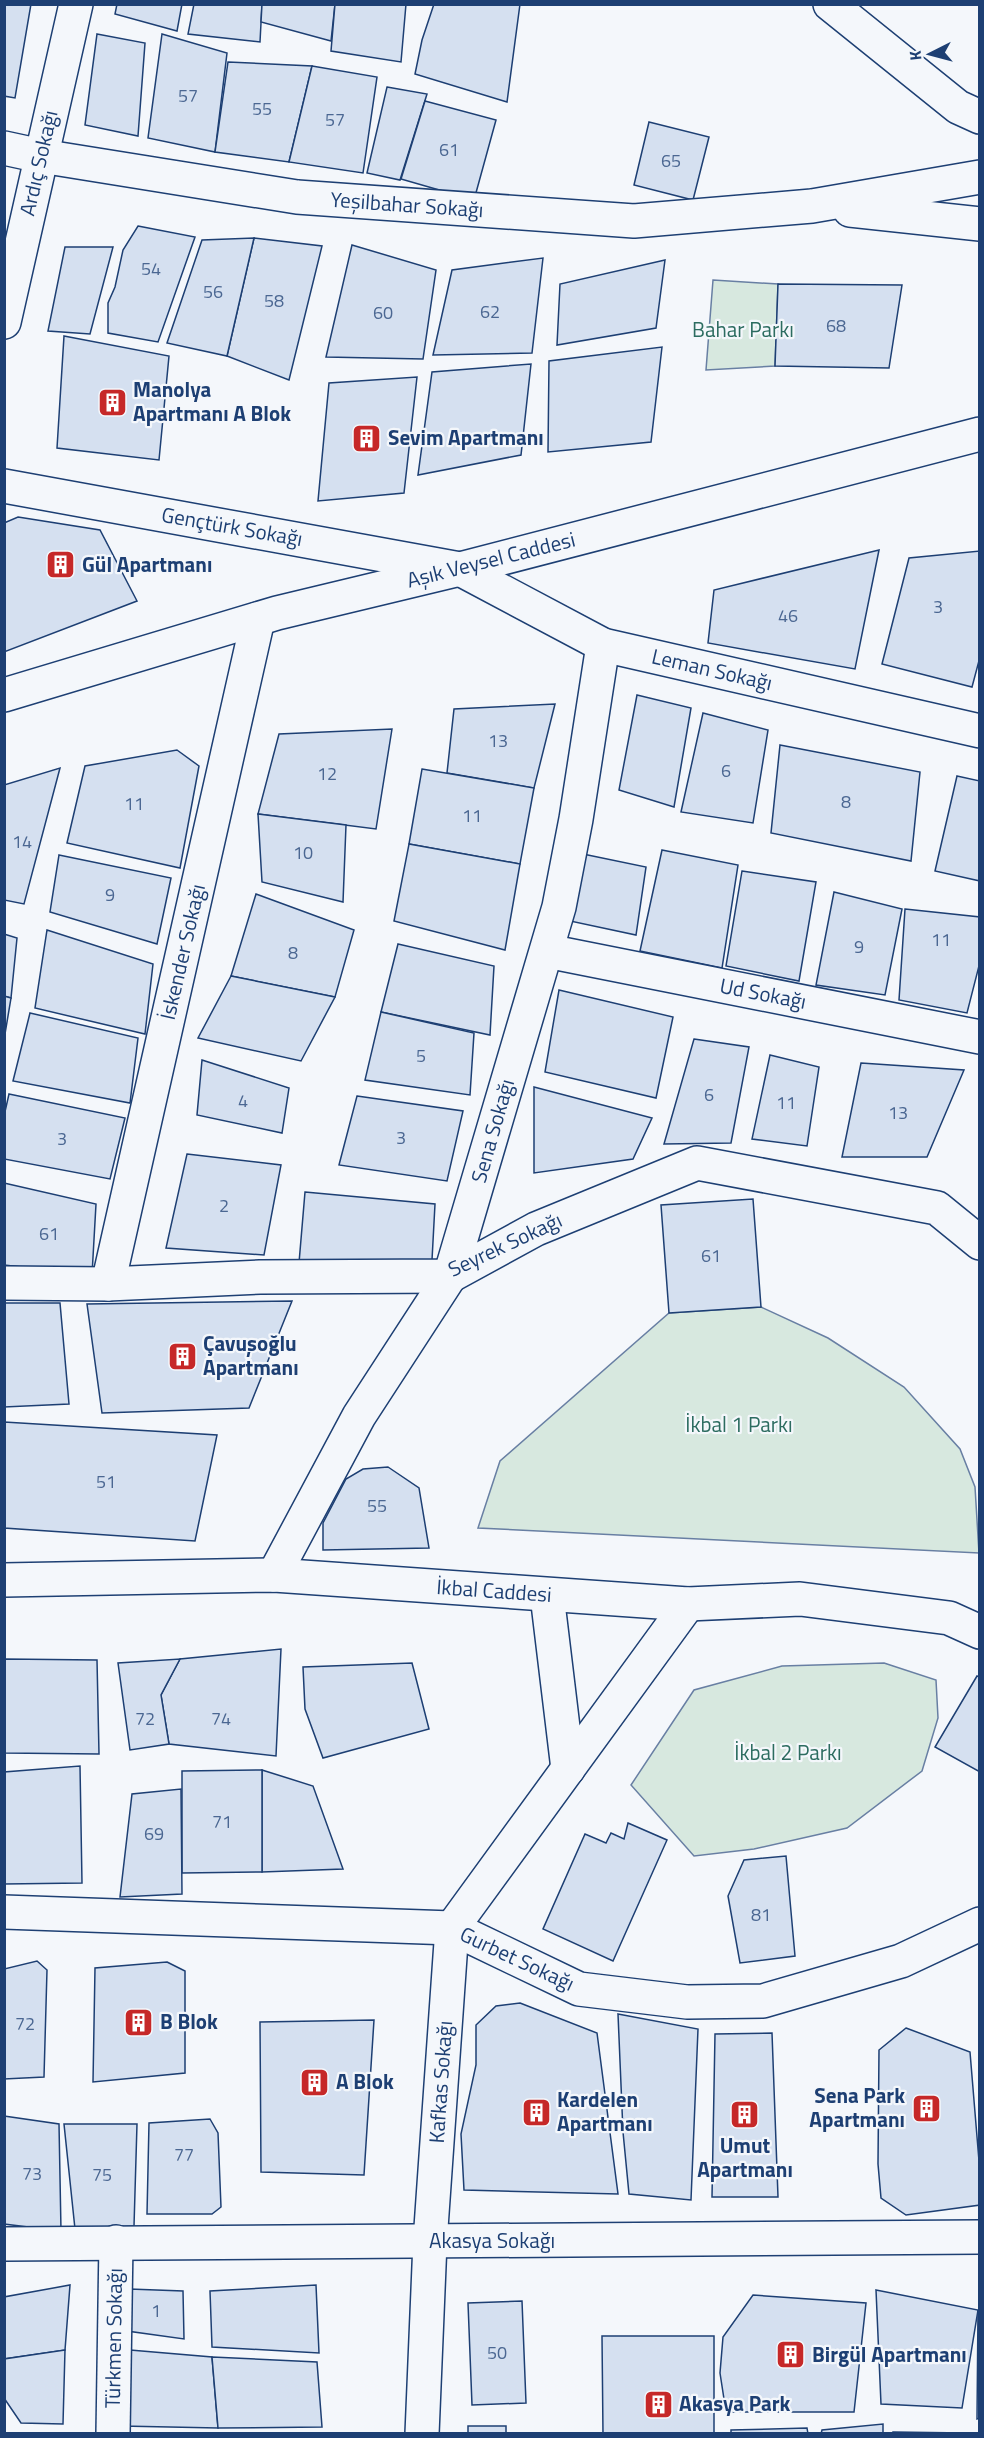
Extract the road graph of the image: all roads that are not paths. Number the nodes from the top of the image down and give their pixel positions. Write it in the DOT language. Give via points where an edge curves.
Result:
graph roads {
  1 [pos="76,4"];
  2 [pos="830,4"];
  3 [pos="969,112"];
  4 [pos="980,139"];
  5 [pos="4,148"];
  6 [pos="41,156"];
  7 [pos="980,177"];
  8 [pos="812,206"];
  9 [pos="980,224"];
  10 [pos="4,322"];
  11 [pos="980,434"];
  12 [pos="4,486"];
  13 [pos="460,569"];
  14 [pos="258,619"];
  15 [pos="603,645"];
  16 [pos="4,696"];
  17 [pos="980,731"];
  18 [pos="547,951"];
  19 [pos="980,1037"];
  20 [pos="980,1243"];
  21 [pos="450,1276"];
  22 [pos="4,1282"];
  23 [pos="108,1284"];
  24 [pos="273,1575"];
  25 [pos="4,1580"];
  26 [pos="547,1594"];
  27 [pos="688,1604"];
  28 [pos="980,1632"];
  29 [pos="568,1769"];
  30 [pos="4,1912"];
  31 [pos="980,1924"];
  32 [pos="452,1928"];
  33 [pos="980,2237"];
  34 [pos="116,2242"];
  35 [pos="430,2242"];
  36 [pos="4,2244"];
  37 [pos="113,2433"];
  38 [pos="422,2433"];
  1 -- 6 [label="street, Ardıç Sokağı"];
  2 -- 3 [label="street"];
  3 -- 4 [label="street"];
  5 -- 6 [label="street, Yeşilbahar Sokağı"];
  6 -- 8 [label="street, Yeşilbahar Sokağı" via="297,197 634,221"];
  6 -- 10 [label="street, Ardıç Sokağı"];
  7 -- 8 [label="street, Yeşilbahar Sokağı"];
  8 -- 9 [label="street, Yeşilbahar Sokağı"];
  11 -- 13 [label="street, Aşık Veysel Caddesi"];
  12 -- 13 [label="street, Gençtürk Sokağı"];
  13 -- 14 [label="street, Aşık Veysel Caddesi"];
  13 -- 15 [label="street, Leman Sokağı"];
  14 -- 16 [label="street, Aşık Veysel Caddesi"];
  14 -- 23 [label="street, İskender Sokağı"];
  15 -- 17 [label="street, Leman Sokağı"];
  15 -- 18 [label="street, Sena Sokağı" via="560,907"];
  18 -- 19 [label="street, Ud Sokağı"];
  18 -- 21 [label="street, Sena Sokağı"];
  20 -- 21 [label="street, Seyrek Sokağı" via="937,1208 697,1163 536,1229"];
  21 -- 23 [label="street, Seyrek Sokağı" via="260,1277"];
  21 -- 24 [label="street, Sena Sokağı" via="359,1416"];
  22 -- 23 [label="street, Seyrek Sokağı"];
  24 -- 25 [label="street, İkbal Caddesi"];
  24 -- 26 [label="street, İkbal Caddesi"];
  26 -- 27 [label="street, İkbal Caddesi"];
  26 -- 29 [label="street"];
  27 -- 28 [label="street, İkbal Caddesi" via="800,1599 949,1618"];
  27 -- 29 [label="street"];
  29 -- 32 [label="street"];
  30 -- 32 [label="street, Gurbet Sokağı"];
  31 -- 32 [label="street, Gurbet Sokağı" via="901,1961 763,2001 687,2002 579,1989"];
  32 -- 35 [label="street, Kafkas Sokağı"];
  33 -- 35 [label="street, Akasya Sokağı"];
  34 -- 35 [label="street, Akasya Sokağı"];
  34 -- 36 [label="street, Akasya Sokağı"];
  34 -- 37 [label="street, Türkmen Sokağı"];
  35 -- 38 [label="street, Kafkas Sokağı"];
}
